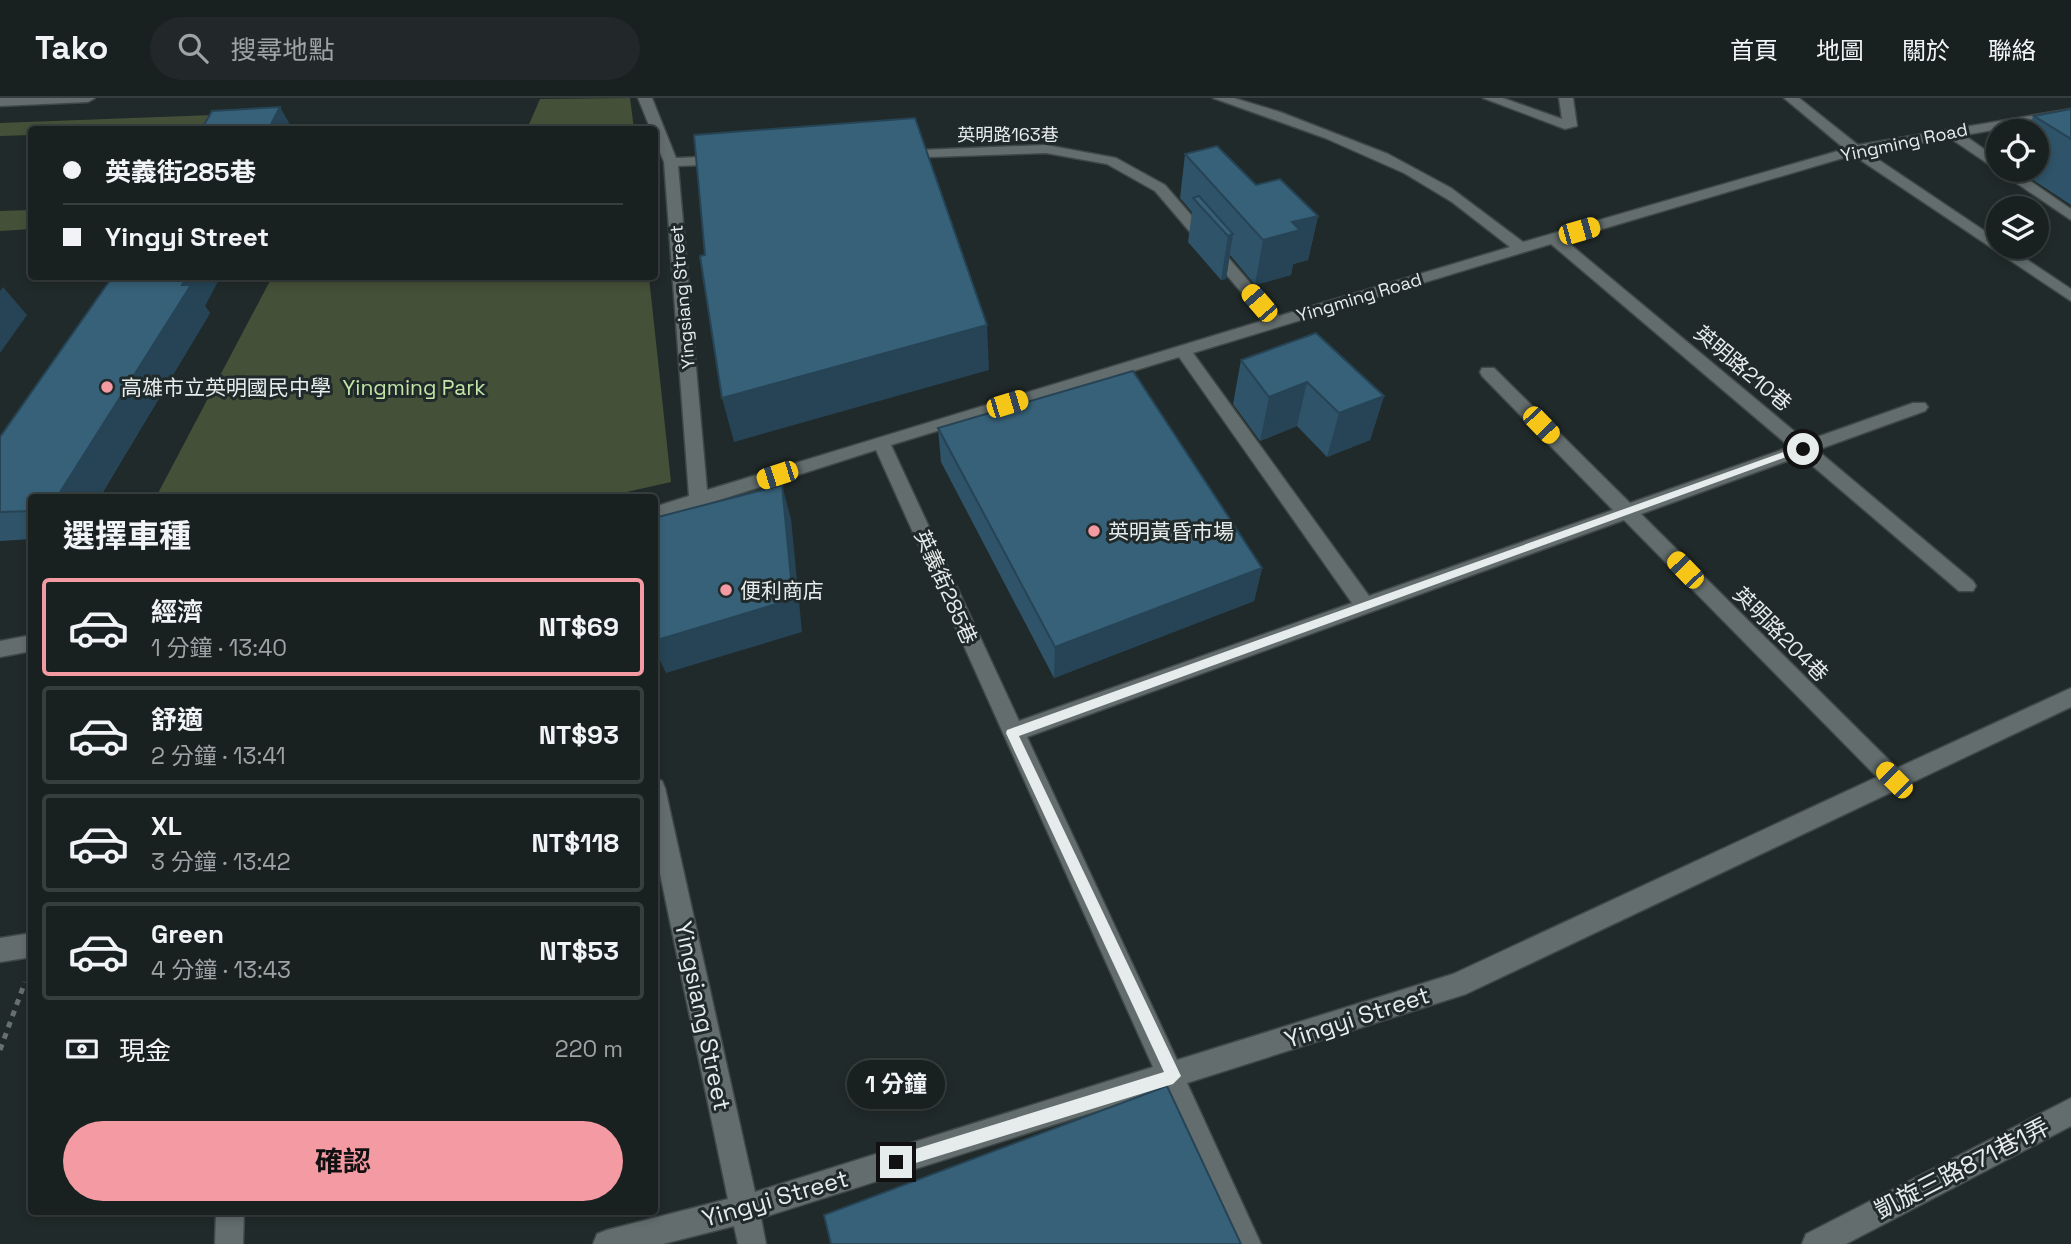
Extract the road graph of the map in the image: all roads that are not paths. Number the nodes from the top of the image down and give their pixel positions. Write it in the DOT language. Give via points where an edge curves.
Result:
graph roads {
  1 [pos="88,98"];
  2 [pos="645,98"];
  3 [pos="1220,98"];
  4 [pos="1490,98"];
  5 [pos="1566,98"];
  6 [pos="1791,98"];
  7 [pos="0,102"];
  8 [pos="2071,113"];
  9 [pos="656,126"];
  10 [pos="658,130"];
  11 [pos="1950,132"];
  12 [pos="1855,150"];
  13 [pos="880,155"];
  14 [pos="1986,157"];
  15 [pos="741,160"];
  16 [pos="671,162"];
  17 [pos="2022,182"];
  18 [pos="2071,216"];
  19 [pos="1554,238"];
  20 [pos="1521,248"];
  21 [pos="2071,296"];
  22 [pos="1276,322"];
  23 [pos="1183,351"];
  24 [pos="1488,372"];
  25 [pos="1919,407"];
  26 [pos="881,442"];
  27 [pos="1803,449"];
  28 [pos="699,500"];
  29 [pos="1628,512"];
  30 [pos="658,513"];
  31 [pos="1966,586"];
  32 [pos="1366,607"];
  33 [pos="28,644"];
  34 [pos="0,649"];
  35 [pos="2071,697"];
  36 [pos="1012,733"];
  37 [pos="1894,780"];
  38 [pos="658,807"];
  39 [pos="28,946"];
  40 [pos="0,950"];
  41 [pos="1173,1076"];
  42 [pos="2071,1111"];
  43 [pos="744,1209"];
  44 [pos="230,1215"];
  45 [pos="229,1244"];
  46 [pos="607,1244"];
  47 [pos="752,1244"];
  48 [pos="1247,1244"];
  49 [pos="1816,1244"];
  1 -- 7 [label="street"];
  2 -- 9 [label="street, Yingsiang Street"];
  3 -- 20 [label="street" via="1303,123 1370,152 1436,185"];
  4 -- 5 [label="street" via="1570,126"];
  6 -- 12 [label="street"];
  8 -- 11 [label="street, Yingming Road"];
  10 -- 16 [label="street, Yingsiang Street"];
  11 -- 12 [label="street, Yingming Road"];
  11 -- 14 [label="street"];
  12 -- 19 [label="street, Yingming Road"];
  12 -- 21 [label="street"];
  13 -- 22 [label="street, 英明路163巷" via="1046,149 1111,161 1160,188"];
  15 -- 16 [label="street"];
  16 -- 28 [label="street, Yingsiang Street"];
  17 -- 18 [label="street"];
  19 -- 20 [label="street, Yingming Road"];
  19 -- 27 [label="street, 英明路210巷"];
  20 -- 22 [label="street, Yingming Road"];
  22 -- 23 [label="street, Yingming Road"];
  23 -- 26 [label="street, Yingming Road"];
  23 -- 32 [label="street"];
  24 -- 29 [label="street, 英明路204巷"];
  25 -- 27 [label="street"];
  26 -- 28 [label="street, Yingming Road"];
  26 -- 36 [label="street, 英義街285巷"];
  27 -- 29 [label="street"];
  27 -- 31 [label="street, 英明路210巷"];
  28 -- 30 [label="street, Yingming Road"];
  29 -- 32 [label="street"];
  29 -- 37 [label="street, 英明路204巷"];
  32 -- 36 [label="street"];
  33 -- 34 [label="street"];
  35 -- 37 [label="street, Yingyi Street"];
  36 -- 41 [label="street, 英義街285巷"];
  37 -- 41 [label="street, Yingyi Street" via="1457,985"];
  38 -- 43 [label="street, Yingsiang Street"];
  39 -- 40 [label="street"];
  41 -- 43 [label="street, Yingyi Street"];
  41 -- 48 [label="street"];
  42 -- 49 [label="street, 凱旋三路871巷1弄"];
  43 -- 46 [label="street, Yingyi Street"];
  43 -- 47 [label="street, Yingsiang Street"];
  44 -- 45 [label="street"];
}
